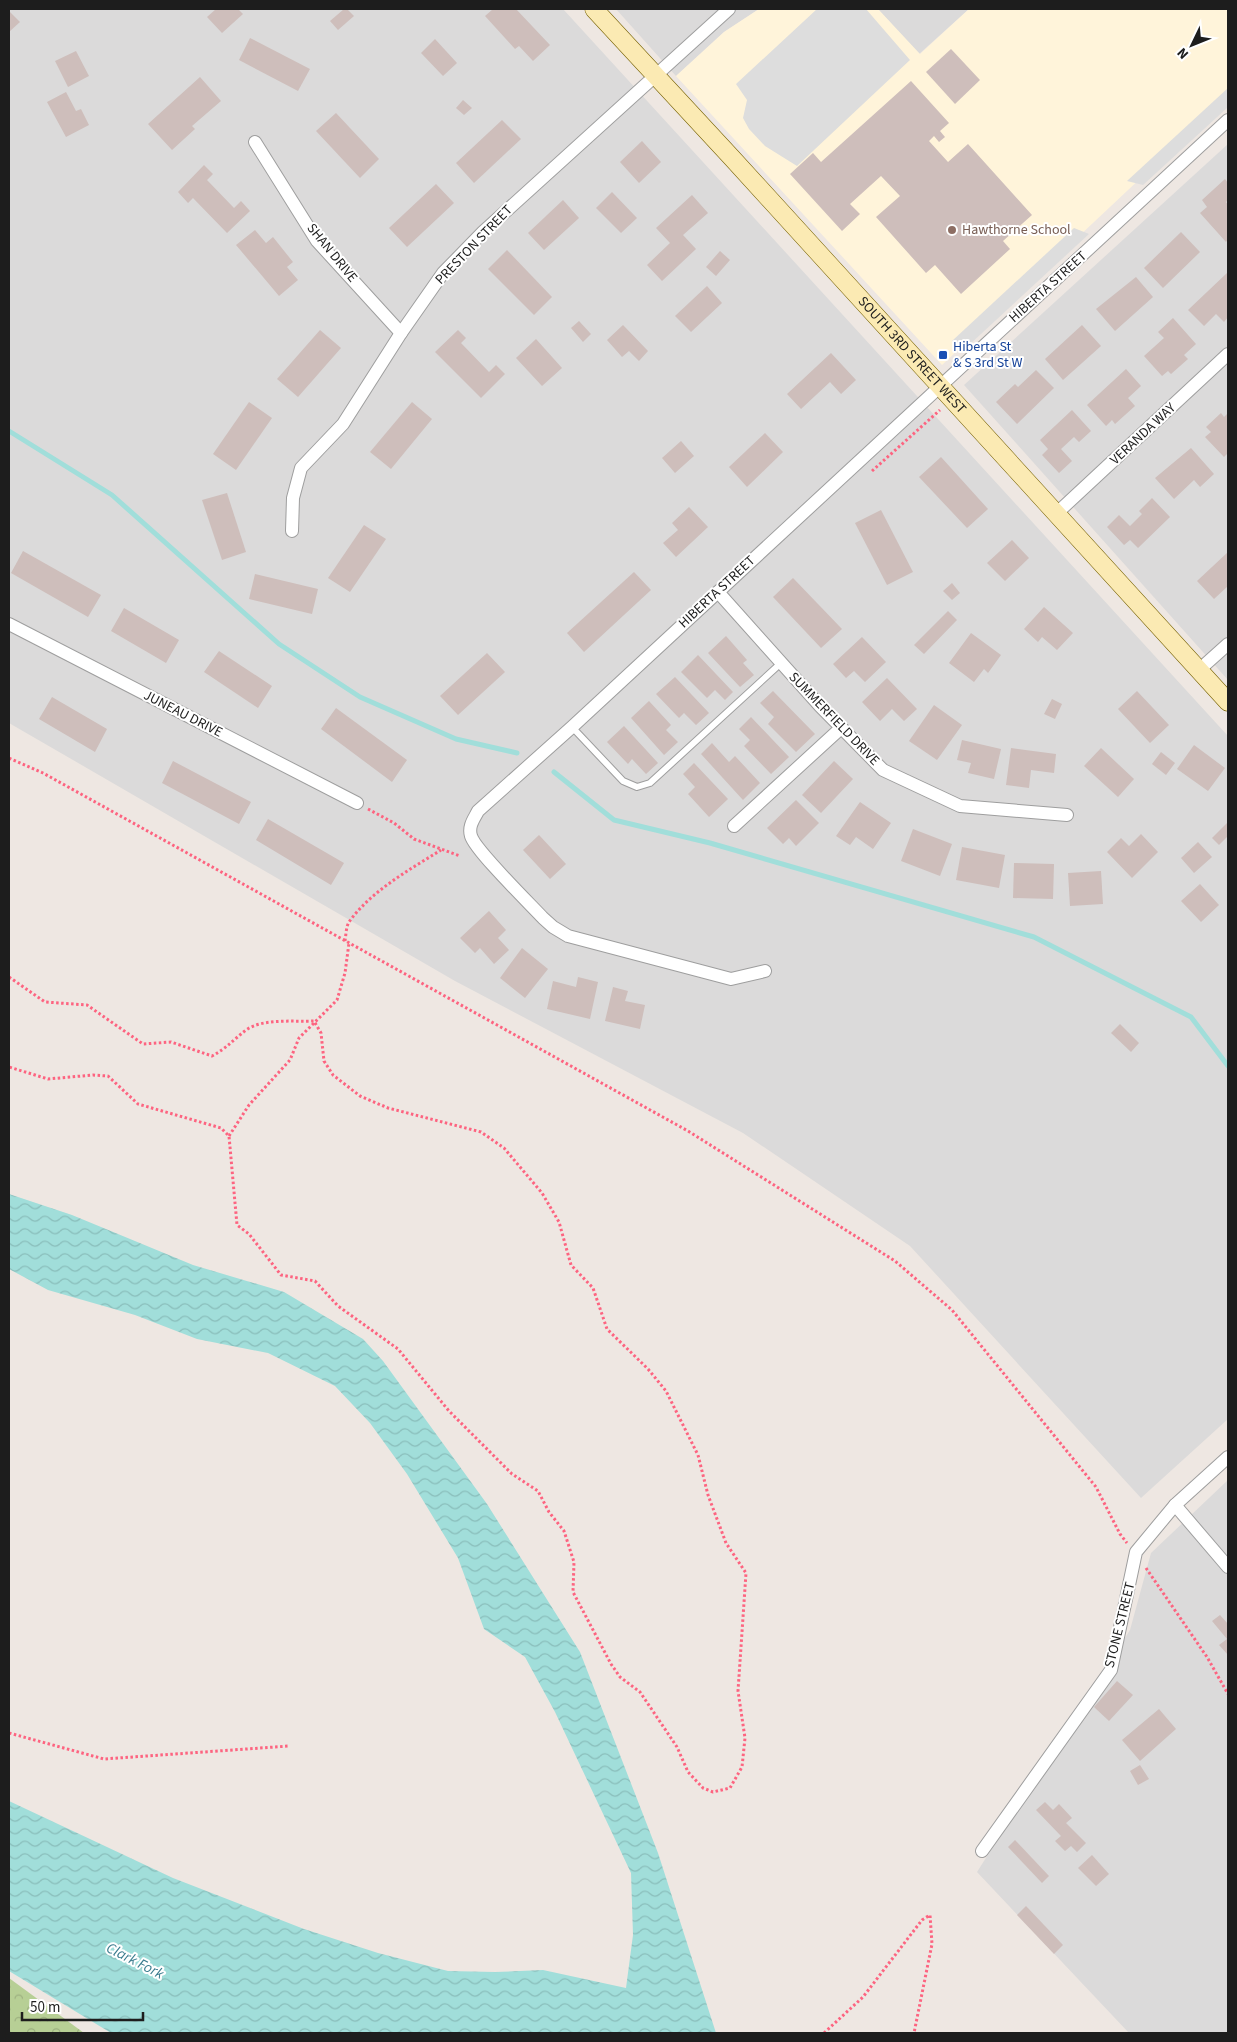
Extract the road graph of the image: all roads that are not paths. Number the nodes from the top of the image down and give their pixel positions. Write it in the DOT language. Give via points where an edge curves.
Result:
graph roads {
  1 [pos="594,9"];
  2 [pos="729,9"];
  3 [pos="655,75"];
  4 [pos="1225,128"];
  5 [pos="256,142"];
  6 [pos="401,333"];
  7 [pos="1228,354"];
  8 [pos="940,387"];
  9 [pos="1057,513"];
  10 [pos="292,530"];
  11 [pos="718,592"];
  12 [pos="9,624"];
  13 [pos="1228,644"];
  14 [pos="781,663"];
  15 [pos="1199,670"];
  16 [pos="1228,702"];
  17 [pos="572,727"];
  18 [pos="841,728"];
  19 [pos="356,803"];
  20 [pos="1067,815"];
  21 [pos="734,826"];
  22 [pos="765,971"];
  23 [pos="1228,1457"];
  24 [pos="1175,1506"];
  25 [pos="1228,1566"];
  26 [pos="982,1851"];
  1 -- 3 [label="street, SOUTH 3RD STREET WEST"];
  2 -- 3 [label="street, PRESTON STREET"];
  3 -- 6 [label="street, PRESTON STREET" via="443,272"];
  3 -- 8 [label="street, SOUTH 3RD STREET WEST"];
  4 -- 8 [label="street, HIBERTA STREET"];
  5 -- 6 [label="street, SHAN DRIVE" via="317,241"];
  6 -- 10 [label="street, PRESTON STREET" via="343,424 301,468 293,498"];
  7 -- 9 [label="street, VERANDA WAY"];
  8 -- 9 [label="street, SOUTH 3RD STREET WEST"];
  8 -- 11 [label="street, HIBERTA STREET"];
  9 -- 15 [label="street, SOUTH 3RD STREET WEST"];
  11 -- 14 [label="street, SUMMERFIELD DRIVE"];
  11 -- 17 [label="street, HIBERTA STREET"];
  12 -- 19 [label="street, JUNEAU DRIVE"];
  13 -- 15 [label="street"];
  14 -- 17 [label="lane" via="650,783 637,787 623,781"];
  14 -- 18 [label="street, SUMMERFIELD DRIVE"];
  15 -- 16 [label="street, SOUTH 3RD STREET WEST"];
  17 -- 22 [label="street, HIBERTA STREET" via="478,810 470,825 474,842 542,918 568,936 731,979"];
  18 -- 20 [label="street, SUMMERFIELD DRIVE" via="883,770 960,806"];
  18 -- 21 [label="street"];
  23 -- 24 [label="street, STONE STREET"];
  24 -- 25 [label="street"];
  24 -- 26 [label="street, STONE STREET" via="1136,1552 1111,1670"];
}
